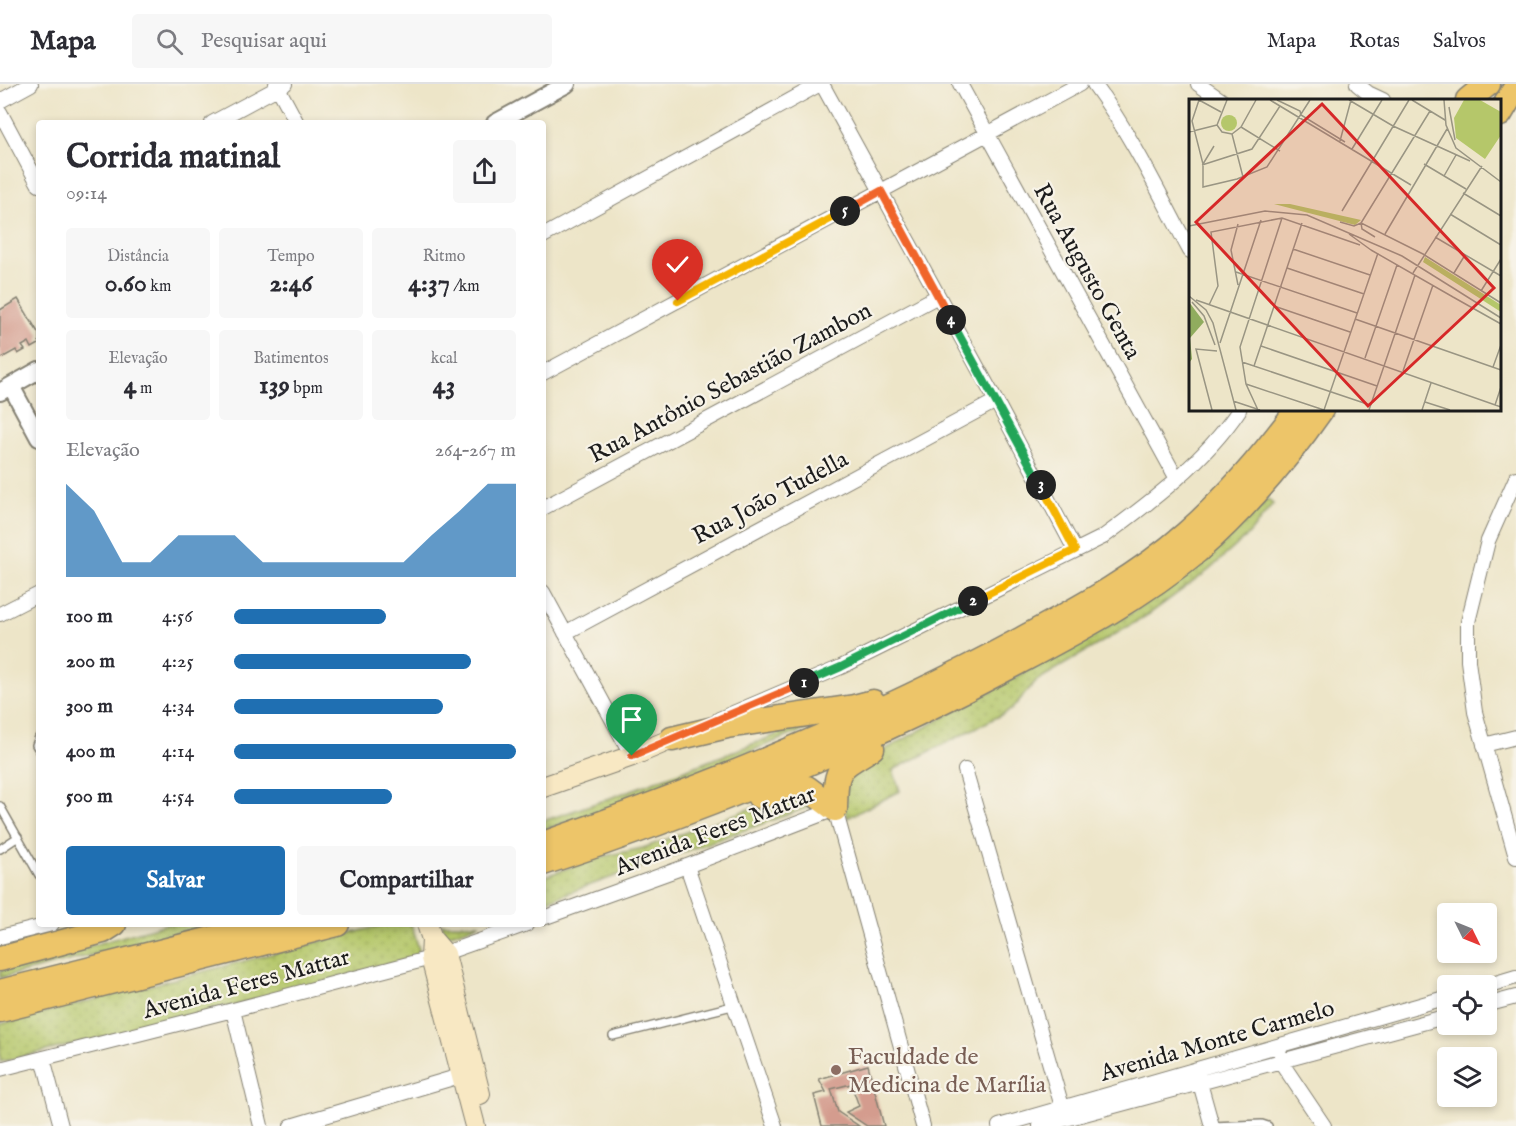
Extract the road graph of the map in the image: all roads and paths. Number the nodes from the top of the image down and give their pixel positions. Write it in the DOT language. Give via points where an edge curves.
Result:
graph roads {
  1 [pos="31,84"];
  2 [pos="567,84"];
  3 [pos="821,84"];
  4 [pos="960,84"];
  5 [pos="1080,84"];
  6 [pos="1094,84"];
  7 [pos="1198,84"];
  8 [pos="1358,84"];
  9 [pos="1488,84"];
  10 [pos="1497,84"];
  11 [pos="280,85"];
  12 [pos="1516,87"];
  13 [pos="1220,99"];
  14 [pos="1381,99"];
  15 [pos="1469,99"];
  16 [pos="1488,99"];
  17 [pos="0,101"];
  18 [pos="0,112"];
  19 [pos="1501,112"];
  20 [pos="217,120"];
  21 [pos="296,120"];
  22 [pos="501,120"];
  23 [pos="987,135"];
  24 [pos="36,179"];
  25 [pos="881,191"];
  26 [pos="546,234"];
  27 [pos="1189,247"];
  28 [pos="938,296"];
  29 [pos="546,371"];
  30 [pos="36,372"];
  31 [pos="6,389"];
  32 [pos="996,401"];
  33 [pos="1238,411"];
  34 [pos="1296,411"];
  35 [pos="1320,411"];
  36 [pos="36,434"];
  37 [pos="1516,478"];
  38 [pos="1177,479"];
  39 [pos="546,506"];
  40 [pos="1075,550"];
  41 [pos="36,596"];
  42 [pos="546,598"];
  43 [pos="0,614"];
  44 [pos="565,633"];
  45 [pos="963,682"];
  46 [pos="1516,737"];
  47 [pos="672,740"];
  48 [pos="1484,745"];
  49 [pos="632,756"];
  50 [pos="965,770"];
  51 [pos="546,786"];
  52 [pos="0,806"];
  53 [pos="835,809"];
  54 [pos="653,826"];
  55 [pos="18,837"];
  56 [pos="546,843"];
  57 [pos="0,849"];
  58 [pos="1516,857"];
  59 [pos="546,862"];
  60 [pos="687,866"];
  61 [pos="36,870"];
  62 [pos="546,917"];
  63 [pos="40,927"];
  64 [pos="109,927"];
  65 [pos="259,927"];
  66 [pos="325,927"];
  67 [pos="512,927"];
  68 [pos="0,937"];
  69 [pos="434,943"];
  70 [pos="0,959"];
  71 [pos="1516,977"];
  72 [pos="1497,983"];
  73 [pos="0,992"];
  74 [pos="1516,997"];
  75 [pos="1437,1000"];
  76 [pos="1497,1002"];
  77 [pos="736,1005"];
  78 [pos="0,1010"];
  79 [pos="233,1010"];
  80 [pos="1437,1019"];
  81 [pos="613,1036"];
  82 [pos="1281,1045"];
  83 [pos="43,1058"];
  84 [pos="1281,1062"];
  85 [pos="0,1069"];
  86 [pos="468,1074"];
  87 [pos="1198,1076"];
  88 [pos="1065,1118"];
  89 [pos="62,1126"];
  90 [pos="261,1126"];
  91 [pos="291,1126"];
  92 [pos="475,1126"];
  93 [pos="488,1126"];
  94 [pos="775,1126"];
  95 [pos="924,1126"];
  96 [pos="999,1126"];
  97 [pos="1040,1126"];
  98 [pos="1212,1126"];
  99 [pos="1268,1126"];
  100 [pos="1324,1126"];
  1 -- 17 [label="street"];
  2 -- 22 [label="street"];
  3 -- 25 [label="street"];
  3 -- 26 [label="street"];
  4 -- 23 [label="street, Rua Augusto Genta"];
  5 -- 23 [label="street"];
  6 -- 27 [label="street"];
  7 -- 13 [label="street"];
  8 -- 14 [label="street"];
  9 -- 15 [label="highway"];
  10 -- 16 [label="highway"];
  11 -- 20 [label="street"];
  11 -- 21 [label="street"];
  12 -- 19 [label="highway"];
  18 -- 24 [label="street"];
  23 -- 25 [label="street"];
  23 -- 38 [label="street, Rua Augusto Genta"];
  25 -- 28 [label="street"];
  25 -- 29 [label="street"];
  28 -- 32 [label="street"];
  28 -- 39 [label="street, Rua Antônio Sebastião Zambon"];
  30 -- 31 [label="street"];
  31 -- 36 [label="street"];
  32 -- 40 [label="street"];
  32 -- 44 [label="street, Rua João Tudella"];
  33 -- 38 [label="street"];
  34 -- 45 [label="highway" via="1235,488 1157,558"];
  35 -- 45 [label="highway" via="1269,480 1224,526 1156,582 1071,634"];
  37 -- 48 [label="street" via="1488,541 1468,622 1469,671"];
  38 -- 40 [label="street" via="1102,537"];
  40 -- 47 [label="street" via="841,667"];
  41 -- 43 [label="street"];
  42 -- 44 [label="street"];
  44 -- 49 [label="street"];
  45 -- 47 [label="highway" via="854,707 727,726"];
  45 -- 53 [label="highway" via="846,764 836,780"];
  45 -- 54 [label="highway" via="840,749"];
  45 -- 56 [label="highway" via="704,786"];
  46 -- 48 [label="street"];
  47 -- 49 [label="main road"];
  48 -- 58 [label="street"];
  49 -- 51 [label="main road"];
  50 -- 88 [label="street"];
  52 -- 55 [label="lane"];
  53 -- 54 [label="highway" via="815,792 800,787 769,793 680,823"];
  53 -- 60 [label="street, Avenida Feres Mattar"];
  53 -- 95 [label="street"];
  54 -- 59 [label="highway"];
  55 -- 57 [label="lane"];
  55 -- 61 [label="lane"];
  60 -- 62 [label="street, Avenida Feres Mattar"];
  60 -- 77 [label="street"];
  63 -- 68 [label="street"];
  64 -- 70 [label="highway"];
  65 -- 73 [label="highway"];
  66 -- 78 [label="highway"];
  67 -- 69 [label="street, Avenida Feres Mattar"];
  69 -- 79 [label="street, Avenida Feres Mattar"];
  69 -- 86 [label="main road"];
  71 -- 72 [label="street"];
  74 -- 76 [label="street"];
  75 -- 82 [label="street, Avenida Monte Carmelo"];
  77 -- 81 [label="lane"];
  77 -- 94 [label="street"];
  79 -- 83 [label="street, Avenida Feres Mattar"];
  79 -- 90 [label="street"];
  80 -- 84 [label="street, Avenida Monte Carmelo"];
  82 -- 84 [label="street"];
  82 -- 87 [label="street, Avenida Monte Carmelo"];
  83 -- 85 [label="street, Avenida Feres Mattar"];
  83 -- 89 [label="street"];
  84 -- 87 [label="street, Avenida Monte Carmelo"];
  84 -- 100 [label="street"];
  86 -- 91 [label="street"];
  86 -- 92 [label="main road"];
  86 -- 93 [label="main road"];
  87 -- 88 [label="street, Avenida Monte Carmelo"];
  87 -- 98 [label="street"];
  88 -- 96 [label="street, Avenida Monte Carmelo"];
  88 -- 97 [label="street, Avenida Monte Carmelo"];
  98 -- 99 [label="lane"];
}
